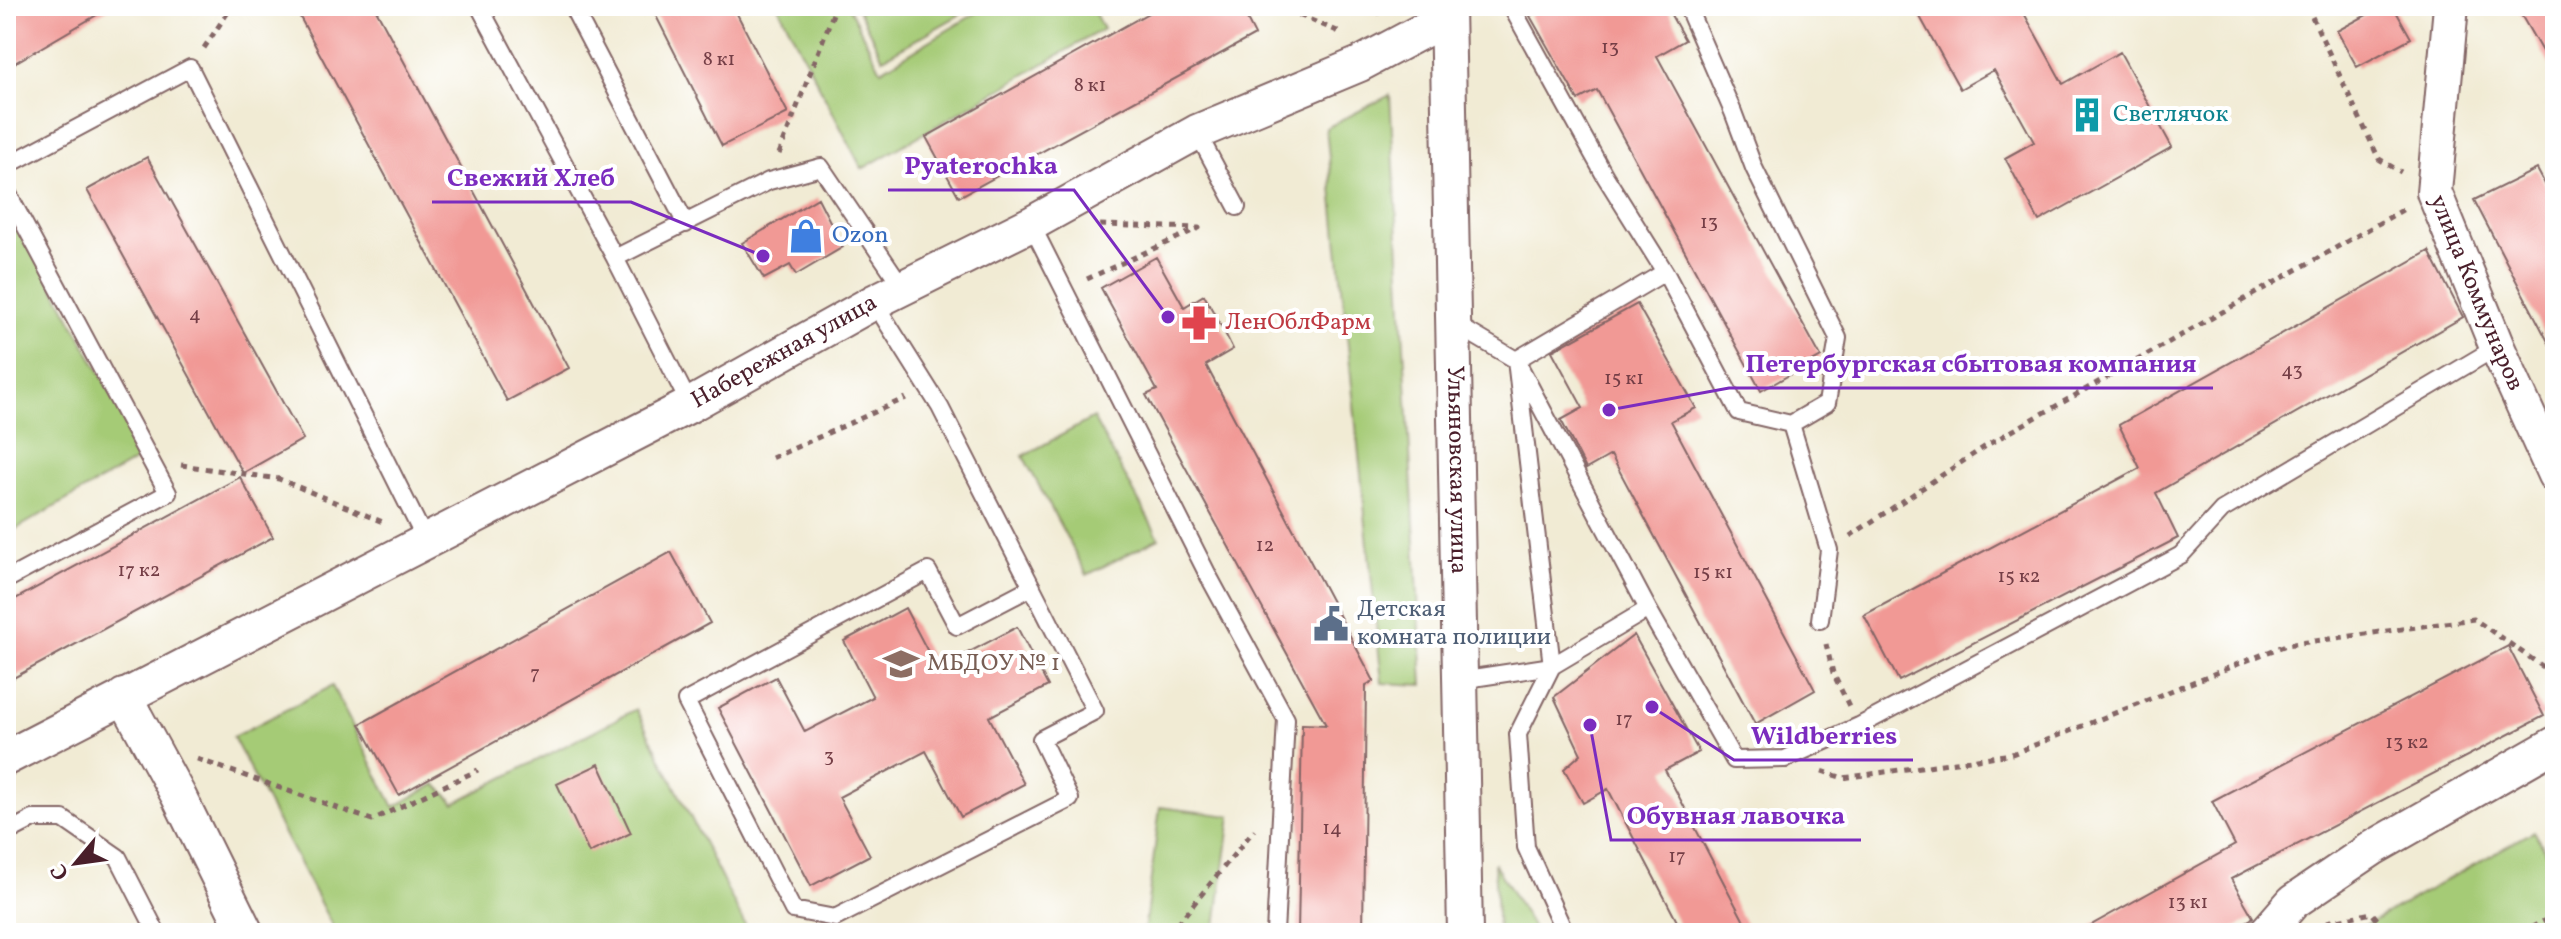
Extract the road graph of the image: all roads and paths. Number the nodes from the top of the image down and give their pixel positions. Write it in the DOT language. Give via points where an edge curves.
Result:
graph roads {
  1 [pos="232,6"];
  2 [pos="479,6"];
  3 [pos="572,6"];
  4 [pos="836,6"];
  5 [pos="1277,6"];
  6 [pos="1511,6"];
  7 [pos="1687,6"];
  8 [pos="2307,6"];
  9 [pos="2451,6"];
  10 [pos="1447,12"];
  11 [pos="1352,38"];
  12 [pos="190,68"];
  13 [pos="1197,132"];
  14 [pos="6,166"];
  15 [pos="769,181"];
  16 [pos="6,190"];
  17 [pos="2434,192"];
  18 [pos="1237,207"];
  19 [pos="686,224"];
  20 [pos="1031,224"];
  21 [pos="1092,225"];
  22 [pos="615,258"];
  23 [pos="1665,272"];
  24 [pos="1064,290"];
  25 [pos="888,295"];
  26 [pos="1455,324"];
  27 [pos="2497,347"];
  28 [pos="1516,360"];
  29 [pos="929,387"];
  30 [pos="690,405"];
  31 [pos="1791,424"];
  32 [pos="772,458"];
  33 [pos="152,461"];
  34 [pos="2555,475"];
  35 [pos="426,541"];
  36 [pos="1829,550"];
  37 [pos="8,574"];
  38 [pos="1032,587"];
  39 [pos="1648,609"];
  40 [pos="1820,620"];
  41 [pos="1552,666"];
  42 [pos="2555,675"];
  43 [pos="1460,680"];
  44 [pos="124,696"];
  45 [pos="1859,726"];
  46 [pos="152,744"];
  47 [pos="2555,744"];
  48 [pos="6,758"];
  49 [pos="1785,759"];
  50 [pos="478,770"];
  51 [pos="1280,799"];
  52 [pos="6,833"];
  53 [pos="2555,915"];
  54 [pos="2313,925"];
  55 [pos="157,933"];
  56 [pos="246,933"];
  57 [pos="1170,933"];
  58 [pos="1275,933"];
  59 [pos="1465,933"];
  60 [pos="1565,933"];
  61 [pos="2266,933"];
  62 [pos="2388,933"];
  63 [pos="2521,933"];
  1 -- 12 [label="path"];
  2 -- 22 [label="lane"];
  3 -- 19 [label="lane"];
  4 -- 15 [label="path"];
  5 -- 11 [label="path"];
  6 -- 23 [label="lane"];
  7 -- 31 [label="lane" via="1754,168 1838,338 1827,403"];
  8 -- 17 [label="path" via="2379,159"];
  9 -- 17 [label="street, улица Коммунаров"];
  10 -- 13 [label="street, Набережная улица" via="1360,64"];
  10 -- 26 [label="street, Ульяновская улица"];
  12 -- 14 [label="lane"];
  12 -- 35 [label="lane"];
  13 -- 18 [label="lane"];
  13 -- 20 [label="street, Набережная улица"];
  15 -- 19 [label="lane"];
  15 -- 25 [label="lane" via="821,167"];
  16 -- 33 [label="lane"];
  17 -- 27 [label="street, улица Коммунаров"];
  17 -- 36 [label="path" via="1989,444"];
  19 -- 22 [label="lane"];
  20 -- 24 [label="lane"];
  20 -- 25 [label="street, Набережная улица"];
  21 -- 24 [label="path" via="1199,228"];
  22 -- 30 [label="lane"];
  23 -- 28 [label="lane"];
  23 -- 31 [label="lane" via="1739,412"];
  24 -- 51 [label="lane" via="1286,719"];
  25 -- 29 [label="lane"];
  25 -- 30 [label="street, Набережная улица"];
  26 -- 28 [label="lane"];
  26 -- 43 [label="street, Ульяновская улица"];
  27 -- 34 [label="street, улица Коммунаров"];
  27 -- 45 [label="lane" via="2222,510 2181,555"];
  28 -- 39 [label="lane"];
  28 -- 41 [label="lane"];
  29 -- 32 [label="path"];
  29 -- 38 [label="lane"];
  30 -- 35 [label="street, Набережная улица"];
  31 -- 36 [label="lane"];
  33 -- 35 [label="path" via="279,479"];
  33 -- 37 [label="lane" via="168,493"];
  35 -- 44 [label="street, Набережная улица"];
  36 -- 40 [label="lane"];
  38 -- 38 [label="lane" via="957,626 928,571 686,701 793,910 835,918 1070,799 1041,739 1095,711"];
  39 -- 41 [label="lane"];
  39 -- 49 [label="lane" via="1734,760"];
  40 -- 45 [label="path" via="1833,673"];
  41 -- 43 [label="lane"];
  41 -- 60 [label="lane" via="1518,734 1526,847"];
  42 -- 49 [label="path" via="2474,619 2286,645 2012,754 1843,778"];
  43 -- 59 [label="street, Ульяновская улица"];
  44 -- 46 [label="street"];
  44 -- 48 [label="street, Набережная улица"];
  45 -- 49 [label="lane"];
  46 -- 50 [label="path" via="372,820"];
  46 -- 56 [label="street"];
  47 -- 61 [label="street" via="2373,848 2293,902"];
  51 -- 57 [label="path"];
  51 -- 58 [label="lane"];
  52 -- 55 [label="lane" via="33,819 63,819 118,857"];
  53 -- 63 [label="path"];
  54 -- 62 [label="path" via="2372,913"];
}
